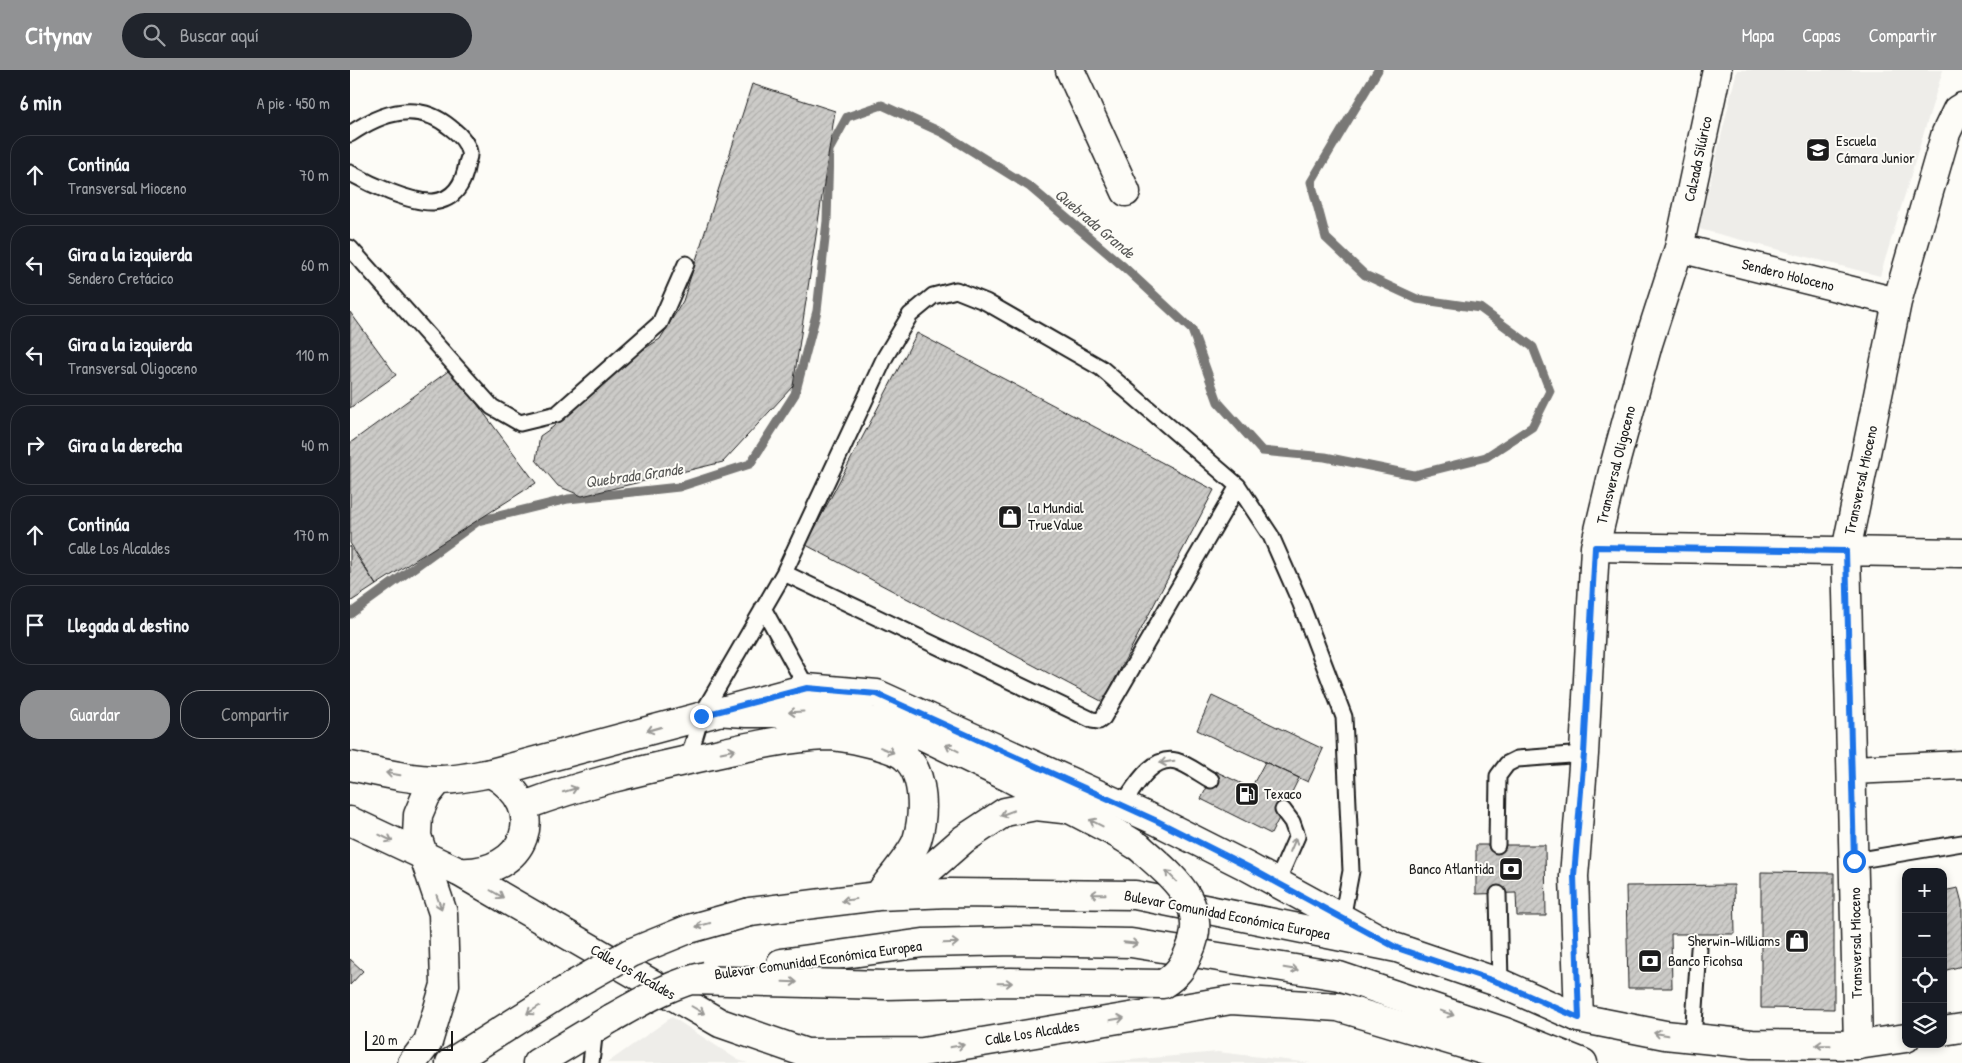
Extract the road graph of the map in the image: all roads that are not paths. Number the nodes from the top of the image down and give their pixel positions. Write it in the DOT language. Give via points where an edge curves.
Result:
graph roads {
  1 [pos="1070,70"];
  2 [pos="1717,70"];
  3 [pos="1962,107"];
  4 [pos="350,134"];
  5 [pos="350,173"];
  6 [pos="1126,192"];
  7 [pos="350,248"];
  8 [pos="1679,248"];
  9 [pos="686,264"];
  10 [pos="1897,302"];
  11 [pos="1238,486"];
  12 [pos="1595,547"];
  13 [pos="1846,551"];
  14 [pos="1962,553"];
  15 [pos="784,573"];
  16 [pos="763,608"];
  17 [pos="807,688"];
  18 [pos="708,713"];
  19 [pos="1584,754"];
  20 [pos="688,760"];
  21 [pos="350,766"];
  22 [pos="1962,766"];
  23 [pos="1852,770"];
  24 [pos="491,773"];
  25 [pos="439,780"];
  26 [pos="1210,780"];
  27 [pos="1122,805"];
  28 [pos="524,806"];
  29 [pos="1072,810"];
  30 [pos="1283,810"];
  31 [pos="350,821"];
  32 [pos="1497,844"];
  33 [pos="1961,848"];
  34 [pos="422,856"];
  35 [pos="1854,861"];
  36 [pos="459,872"];
  37 [pos="1277,882"];
  38 [pos="1498,894"];
  39 [pos="889,895"];
  40 [pos="1342,918"];
  41 [pos="1397,948"];
  42 [pos="1699,949"];
  43 [pos="689,980"];
  44 [pos="1500,983"];
  45 [pos="1579,1018"];
  46 [pos="604,1023"];
  47 [pos="1962,1028"];
  48 [pos="1947,1030"];
  49 [pos="1693,1038"];
  50 [pos="1902,1039"];
  51 [pos="1858,1045"];
  52 [pos="412,1063"];
  53 [pos="450,1063"];
  54 [pos="537,1063"];
  55 [pos="591,1063"];
  56 [pos="1553,1063"];
  57 [pos="1583,1063"];
  1 -- 6 [label="main road"];
  2 -- 8 [label="main road, Calzada Silúrico"];
  3 -- 10 [label="main road, Transversal Mioceno" via="1957,110 1946,133"];
  4 -- 5 [label="lane" via="372,119 401,112 428,113 462,137 469,152 465,178 452,196 432,202 396,194"];
  7 -- 9 [label="lane" via="492,407 520,423 557,414 660,323"];
  8 -- 10 [label="main road, Sendero Holoceno"];
  8 -- 12 [label="main road, Transversal Oligoceno" via="1648,344"];
  10 -- 13 [label="main road, Transversal Mioceno"];
  11 -- 15 [label="lane" via="1099,721"];
  11 -- 15 [label="lane" via="1101,368 986,302 956,290 932,296 910,315 885,357"];
  11 -- 40 [label="lane" via="1271,536 1344,717 1351,872"];
  12 -- 13 [label="main road"];
  12 -- 19 [label="main road, Transversal Oligoceno"];
  13 -- 14 [label="main road"];
  13 -- 23 [label="main road, Transversal Mioceno"];
  15 -- 16 [label="lane"];
  16 -- 17 [label="lane"];
  16 -- 18 [label="lane"];
  17 -- 18 [label="main road"];
  17 -- 27 [label="main road" via="877,694"];
  18 -- 20 [label="lane"];
  18 -- 24 [label="main road, one-way"];
  29 -- 18 [label="main road, one-way" via="911,730 830,712"];
  19 -- 32 [label="lane" via="1517,758 1507,764 1498,776"];
  19 -- 45 [label="main road, Transversal Oligoceno" via="1574,876"];
  28 -- 20 [label="main road, one-way" via="566,790"];
  20 -- 39 [label="main road, one-way" via="777,742 827,736 868,742 905,757 917,775 920,823 916,842"];
  25 -- 21 [label="main road, one-way"];
  22 -- 23 [label="main road"];
  23 -- 35 [label="main road, Transversal Mioceno"];
  24 -- 25 [label="main road"];
  24 -- 28 [label="main road" via="510,787"];
  25 -- 34 [label="main road" via="426,796 418,815 417,836"];
  26 -- 27 [label="lane, one-way" via="1176,761 1161,762 1151,767"];
  27 -- 37 [label="main road"];
  28 -- 36 [label="main road" via="524,833 510,856 487,871"];
  29 -- 39 [label="main road, one-way" via="1036,806 1005,812"];
  43 -- 29 [label="main road, one-way, bridge" via="886,985 1010,982 1163,984 1176,975 1192,945 1196,924 1186,894 1139,847"];
  37 -- 30 [label="lane, one-way" via="1297,836"];
  31 -- 34 [label="main road, Calle Los Alcaldes, one-way"];
  33 -- 35 [label="lane"];
  34 -- 36 [label="main road, Calle Los Alcaldes"];
  34 -- 52 [label="main road, one-way" via="443,913 445,985 428,1042"];
  35 -- 51 [label="main road, Transversal Mioceno"];
  36 -- 56 [label="main road, Calle Los Alcaldes, one-way" via="720,1023 806,1053 923,1052 1231,1000 1338,1007 1520,1061"];
  37 -- 40 [label="main road"];
  38 -- 44 [label="lane"];
  41 -- 39 [label="main road, Bulevar Comunidad Económica Europea, one-way" via="1135,895"];
  39 -- 53 [label="main road, Bulevar Comunidad Económica Europea, one-way, bridge" via="750,912 689,929 638,950 575,984"];
  40 -- 41 [label="main road"];
  41 -- 44 [label="main road, Bulevar Comunidad Económica Europea"];
  42 -- 49 [label="lane"];
  43 -- 46 [label="main road, Bulevar Comunidad Económica Europea, bridge" via="649,996"];
  43 -- 57 [label="main road, Bulevar Comunidad Económica Europea, one-way, bridge" via="923,943 1131,943 1339,976 1505,1032"];
  44 -- 45 [label="main road, Bulevar Comunidad Económica Europea"];
  49 -- 45 [label="main road, Bulevar Comunidad Económica Europea, one-way"];
  46 -- 54 [label="main road, Bulevar Comunidad Económica Europea"];
  46 -- 55 [label="lane"];
  47 -- 48 [label="main road"];
  51 -- 49 [label="main road, Bulevar Comunidad Económica Europea, one-way" via="1752,1044"];
  50 -- 51 [label="main road, Bulevar Comunidad Económica Europea"];
}
